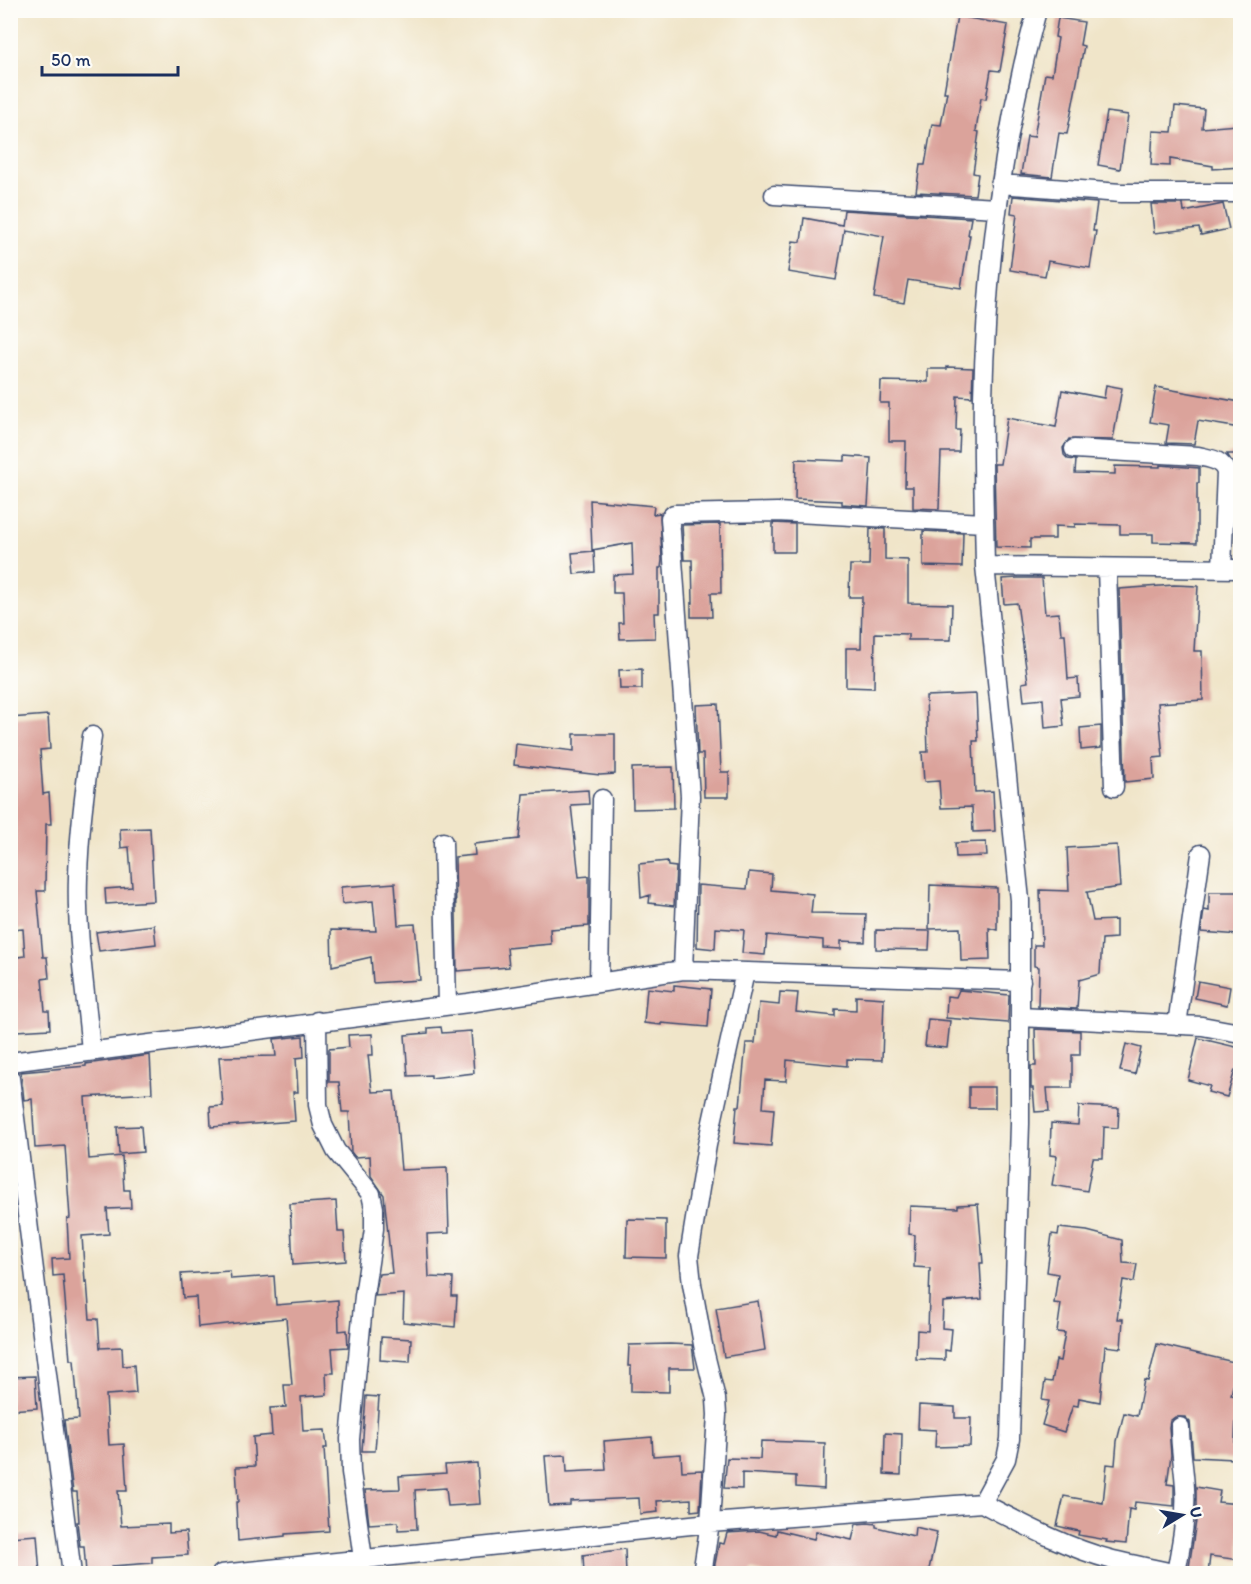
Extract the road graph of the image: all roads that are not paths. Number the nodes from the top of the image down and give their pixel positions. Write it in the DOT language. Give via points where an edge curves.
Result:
graph roads {
  1 [pos="1037,10"];
  2 [pos="1000,184"];
  3 [pos="1240,193"];
  4 [pos="774,195"];
  5 [pos="997,208"];
  6 [pos="1074,449"];
  7 [pos="984,523"];
  8 [pos="985,566"];
  9 [pos="1107,568"];
  10 [pos="1231,569"];
  11 [pos="92,736"];
  12 [pos="1114,787"];
  13 [pos="602,799"];
  14 [pos="443,842"];
  15 [pos="1201,854"];
  16 [pos="683,970"];
  17 [pos="745,972"];
  18 [pos="1021,981"];
  19 [pos="599,982"];
  20 [pos="447,1005"];
  21 [pos="1020,1017"];
  22 [pos="317,1021"];
  23 [pos="1178,1025"];
  24 [pos="1240,1033"];
  25 [pos="91,1051"];
  26 [pos="10,1062"];
  27 [pos="10,1078"];
  28 [pos="1180,1427"];
  29 [pos="982,1503"];
  30 [pos="710,1523"];
  31 [pos="362,1566"];
  32 [pos="1176,1573"];
  33 [pos="72,1574"];
  34 [pos="222,1574"];
  35 [pos="702,1574"];
  1 -- 2 [label="street"];
  2 -- 3 [label="street" via="1121,193"];
  2 -- 5 [label="street"];
  4 -- 5 [label="street"];
  5 -- 7 [label="street" via="983,399"];
  6 -- 10 [label="street" via="1198,456 1223,465 1227,472"];
  7 -- 8 [label="street"];
  7 -- 16 [label="street" via="777,512 674,514 670,518 690,796"];
  8 -- 9 [label="street"];
  8 -- 18 [label="street" via="1020,900"];
  9 -- 10 [label="street"];
  9 -- 12 [label="street"];
  11 -- 25 [label="street" via="77,880"];
  13 -- 19 [label="street"];
  14 -- 20 [label="street"];
  15 -- 23 [label="street"];
  16 -- 17 [label="street"];
  16 -- 19 [label="street"];
  17 -- 18 [label="street"];
  17 -- 30 [label="street" via="707,1145 689,1256 716,1399"];
  18 -- 21 [label="street"];
  19 -- 20 [label="street"];
  20 -- 22 [label="street"];
  21 -- 23 [label="street"];
  21 -- 29 [label="street" via="1010,1439 1006,1459"];
  22 -- 25 [label="street"];
  22 -- 31 [label="street" via="318,1105 323,1125 336,1151 370,1194 374,1208 350,1439"];
  23 -- 24 [label="street"];
  25 -- 26 [label="street"];
  27 -- 33 [label="street"];
  28 -- 32 [label="street" via="1185,1508"];
  29 -- 30 [label="street"];
  29 -- 32 [label="street" via="1073,1546 1112,1560"];
  30 -- 31 [label="street"];
  30 -- 35 [label="street"];
  31 -- 34 [label="street"];
}
